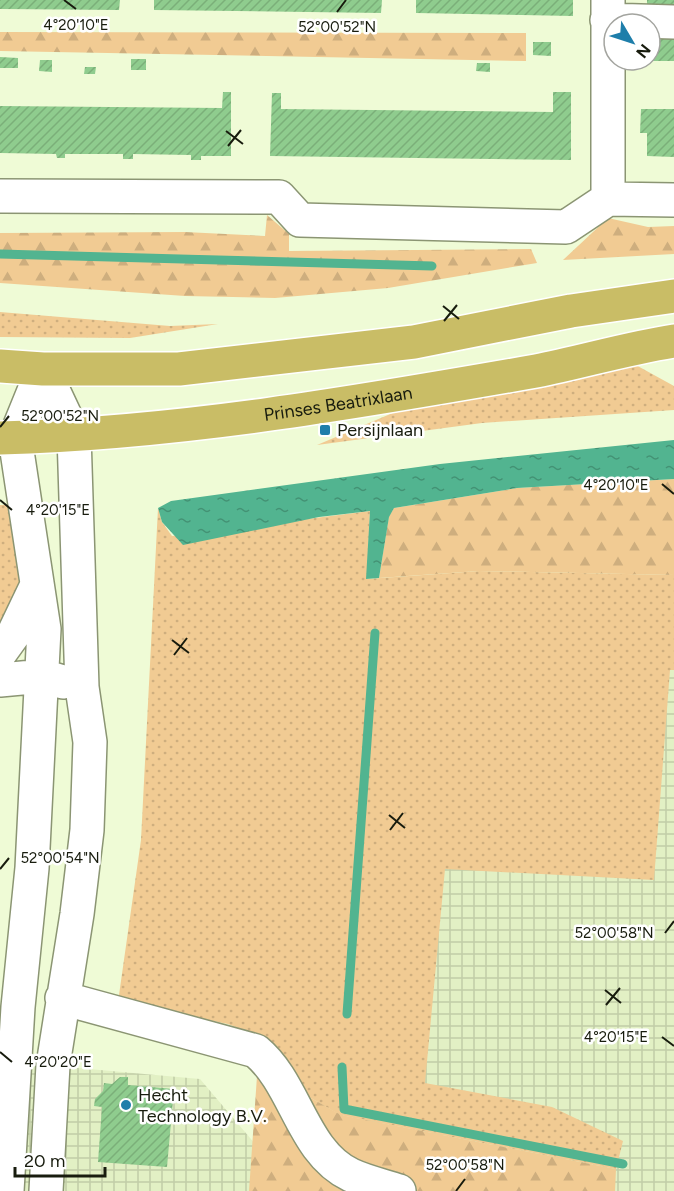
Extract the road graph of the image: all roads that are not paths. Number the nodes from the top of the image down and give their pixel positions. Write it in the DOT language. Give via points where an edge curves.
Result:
graph roads {
  1 [pos="608,10"];
  2 [pos="674,22"];
  3 [pos="0,196"];
  4 [pos="608,200"];
  5 [pos="674,200"];
  6 [pos="674,296"];
  7 [pos="666,345"];
  8 [pos="0,366"];
  9 [pos="43,369"];
  10 [pos="74,435"];
  11 [pos="8,438"];
  12 [pos="37,585"];
  13 [pos="0,653"];
  14 [pos="43,676"];
  15 [pos="0,680"];
  16 [pos="82,687"];
  17 [pos="64,987"];
  18 [pos="6,1003"];
  19 [pos="7,1191"];
  20 [pos="46,1191"];
  21 [pos="399,1191"];
  1 -- 2 [label="street"];
  1 -- 4 [label="street"];
  3 -- 4 [label="street" via="279,197 300,220 566,227"];
  4 -- 5 [label="street"];
  6 -- 9 [label="main road" via="571,311 414,342 296,356 179,369"];
  7 -- 10 [label="main road, Prinses Beatrixlaan" via="384,398"];
  8 -- 9 [label="main road"];
  9 -- 10 [label="street"];
  9 -- 11 [label="street"];
  10 -- 11 [label="main road, Prinses Beatrixlaan"];
  10 -- 16 [label="street"];
  11 -- 12 [label="street"];
  12 -- 13 [label="street"];
  12 -- 14 [label="street" via="44,629"];
  14 -- 15 [label="street"];
  14 -- 16 [label="street"];
  14 -- 18 [label="street" via="23,960"];
  16 -- 17 [label="street" via="90,742 87,830"];
  17 -- 18 [label="street" via="44,996"];
  17 -- 20 [label="street" via="53,1065"];
  17 -- 21 [label="street" via="256,1051 272,1064 330,1160 350,1175"];
  18 -- 19 [label="street"];
}
